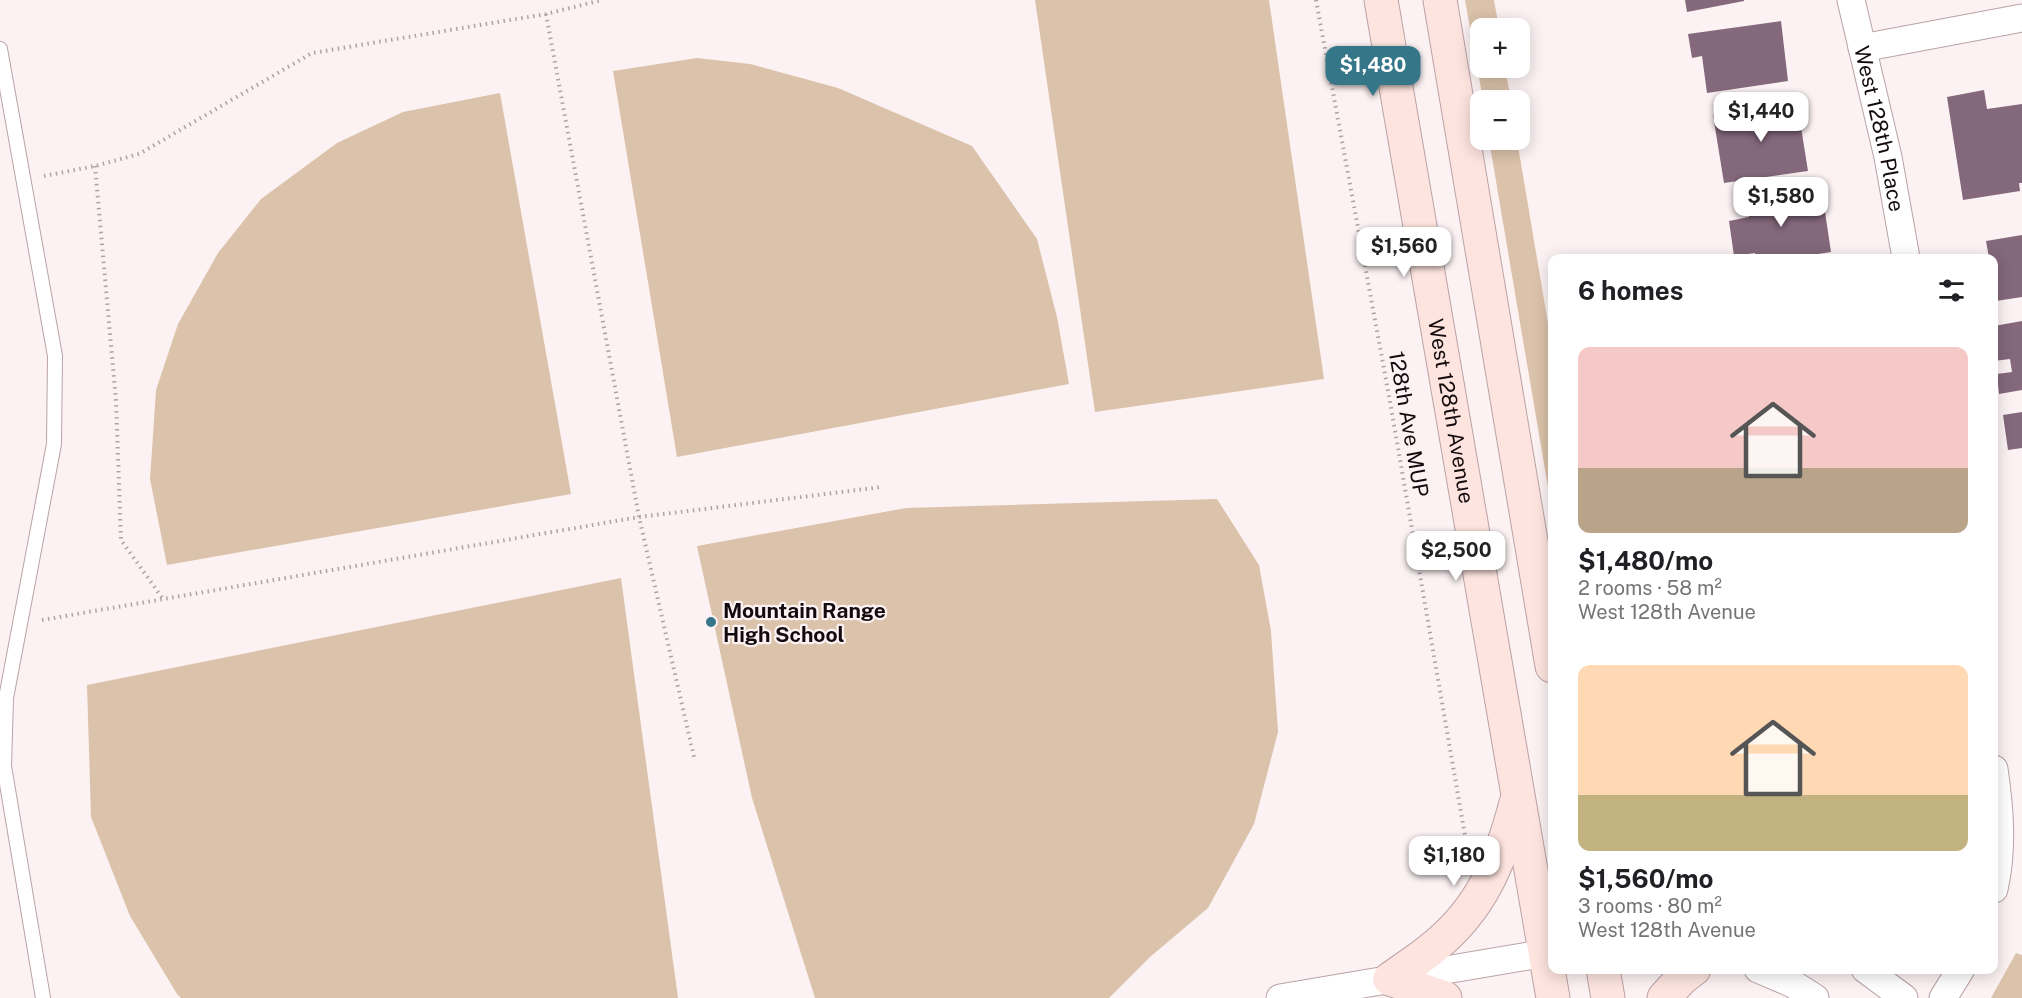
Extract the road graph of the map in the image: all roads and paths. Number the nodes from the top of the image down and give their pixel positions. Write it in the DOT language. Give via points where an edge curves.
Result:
graph roads {
  1 [pos="602,0"];
  2 [pos="1316,0"];
  3 [pos="1381,0"];
  4 [pos="1440,0"];
  5 [pos="1851,0"];
  6 [pos="546,14"];
  7 [pos="2022,18"];
  8 [pos="1862,48"];
  9 [pos="0,49"];
  10 [pos="95,166"];
  11 [pos="22,180"];
  12 [pos="1905,254"];
  13 [pos="882,487"];
  14 [pos="639,517"];
  15 [pos="163,600"];
  16 [pos="21,624"];
  17 [pos="1548,642"];
  18 [pos="694,757"];
  19 [pos="1518,795"];
  20 [pos="1998,803"];
  21 [pos="1998,856"];
  22 [pos="1467,858"];
  23 [pos="1548,948"];
  24 [pos="1548,953"];
  25 [pos="1551,974"];
  26 [pos="1604,974"];
  27 [pos="1688,974"];
  28 [pos="1770,974"];
  29 [pos="1872,974"];
  30 [pos="1958,974"];
  31 [pos="1390,978"];
  32 [pos="43,998"];
  33 [pos="1280,998"];
  34 [pos="1445,998"];
  35 [pos="1553,998"];
  36 [pos="1608,998"];
  37 [pos="1664,998"];
  38 [pos="1815,998"];
  39 [pos="1904,998"];
  40 [pos="1943,998"];
  1 -- 6 [label="path"];
  2 -- 22 [label="path, 128th Ave MUP" via="1389,396"];
  3 -- 19 [label="main road, West 128th Avenue"];
  4 -- 17 [label="main road"];
  5 -- 8 [label="street, West 128th Place"];
  6 -- 10 [label="path" via="312,53 139,154"];
  6 -- 14 [label="path"];
  7 -- 8 [label="street"];
  8 -- 12 [label="street, West 128th Place" via="1888,157"];
  9 -- 11 [label="lane"];
  10 -- 11 [label="path"];
  10 -- 15 [label="path" via="116,401 121,540"];
  11 -- 16 [label="lane" via="55,356 54,444"];
  13 -- 14 [label="path"];
  14 -- 15 [label="path"];
  14 -- 18 [label="path"];
  15 -- 16 [label="path"];
  16 -- 32 [label="lane" via="6,698 4,766"];
  19 -- 23 [label="main road, West 128th Avenue"];
  19 -- 31 [label="main road" via="1496,867 1470,909 1435,947"];
  20 -- 21 [label="street"];
  24 -- 31 [label="street"];
  25 -- 35 [label="main road, West 128th Avenue"];
  26 -- 36 [label="main road"];
  27 -- 37 [label="main road"];
  28 -- 38 [label="street"];
  29 -- 39 [label="street"];
  30 -- 40 [label="street"];
  31 -- 33 [label="street"];
  31 -- 34 [label="main road"];
}
